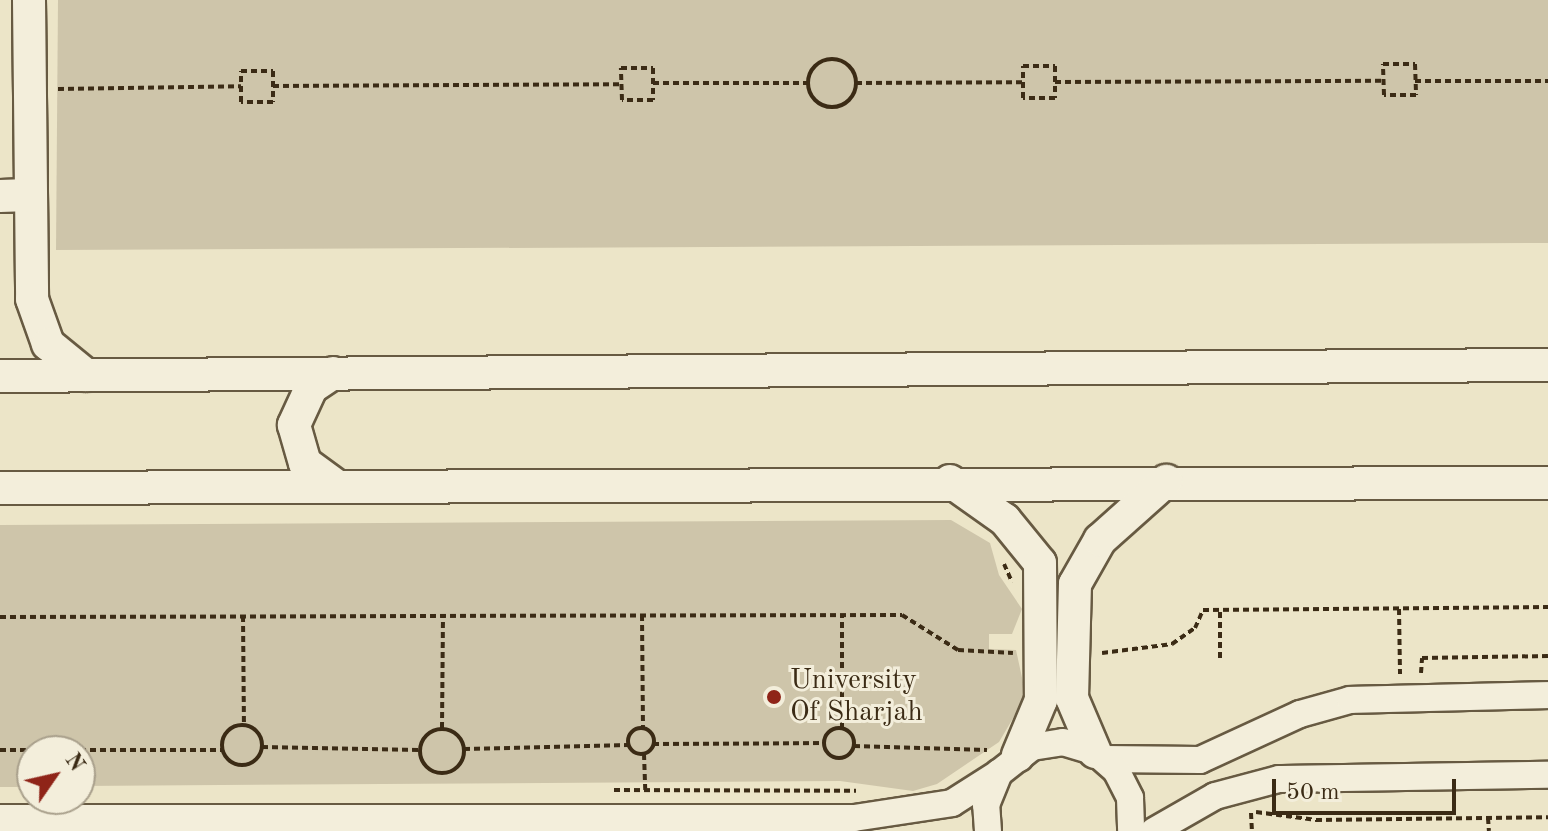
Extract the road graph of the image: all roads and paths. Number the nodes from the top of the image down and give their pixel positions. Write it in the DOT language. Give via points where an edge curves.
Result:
graph roads {
  1 [pos="29,0"];
  2 [pos="1384,81"];
  3 [pos="1415,81"];
  4 [pos="1548,81"];
  5 [pos="1023,82"];
  6 [pos="1055,82"];
  7 [pos="653,83"];
  8 [pos="808,83"];
  9 [pos="856,83"];
  10 [pos="622,84"];
  11 [pos="241,86"];
  12 [pos="273,86"];
  13 [pos="28,90"];
  14 [pos="15,196"];
  15 [pos="1548,365"];
  16 [pos="333,373"];
  17 [pos="86,375"];
  18 [pos="0,376"];
  19 [pos="950,481"];
  20 [pos="1166,481"];
  21 [pos="1548,483"];
  22 [pos="338,487"];
  23 [pos="0,488"];
  24 [pos="1002,558"];
  25 [pos="1082,562"];
  26 [pos="1040,563"];
  27 [pos="1022,597"];
  28 [pos="1548,607"];
  29 [pos="1399,609"];
  30 [pos="1220,611"];
  31 [pos="642,615"];
  32 [pos="842,615"];
  33 [pos="243,616"];
  34 [pos="443,616"];
  35 [pos="0,617"];
  36 [pos="1548,656"];
  37 [pos="1220,658"];
  38 [pos="1055,662"];
  39 [pos="1391,680"];
  40 [pos="1400,680"];
  41 [pos="1548,695"];
  42 [pos="244,725"];
  43 [pos="442,728"];
  44 [pos="643,728"];
  45 [pos="842,728"];
  46 [pos="824,743"];
  47 [pos="653,744"];
  48 [pos="628,745"];
  49 [pos="854,746"];
  50 [pos="262,747"];
  51 [pos="464,749"];
  52 [pos="0,750"];
  53 [pos="222,750"];
  54 [pos="419,750"];
  55 [pos="644,754"];
  56 [pos="1100,755"];
  57 [pos="1002,762"];
  58 [pos="1548,775"];
  59 [pos="645,790"];
  60 [pos="599,791"];
  61 [pos="1243,813"];
  62 [pos="860,815"];
  63 [pos="1548,817"];
  64 [pos="0,818"];
  65 [pos="646,818"];
  66 [pos="1488,818"];
  67 [pos="988,831"];
  68 [pos="1131,831"];
  69 [pos="1154,831"];
  70 [pos="1489,831"];
  1 -- 13 [label="street"];
  2 -- 3 [label="path" via="1384,95 1416,95"];
  2 -- 3 [label="path" via="1383,64 1415,64"];
  2 -- 6 [label="path"];
  3 -- 4 [label="path"];
  5 -- 6 [label="path" via="1023,98 1055,98"];
  5 -- 6 [label="path" via="1023,66 1055,66"];
  5 -- 9 [label="path"];
  7 -- 8 [label="path"];
  7 -- 10 [label="path" via="653,68 621,68"];
  7 -- 10 [label="path" via="653,100 622,100"];
  8 -- 9 [label="path" via="813,97 832,107 846,102"];
  8 -- 9 [label="path" via="812,69 832,59 846,63"];
  10 -- 12 [label="path"];
  11 -- 12 [label="path" via="241,71 273,71"];
  11 -- 12 [label="path" via="241,102 273,102"];
  11 -- 13 [label="path"];
  13 -- 14 [label="street"];
  14 -- 17 [label="street" via="37,324 48,344"];
  15 -- 16 [label="street"];
  16 -- 17 [label="street"];
  16 -- 22 [label="street" via="311,388 294,425 305,463"];
  17 -- 18 [label="street"];
  19 -- 20 [label="street"];
  19 -- 22 [label="street"];
  19 -- 26 [label="street" via="1005,520"];
  20 -- 21 [label="street"];
  20 -- 25 [label="street"];
  22 -- 23 [label="street"];
  24 -- 27 [label="path"];
  25 -- 26 [label="street" via="1061,568"];
  25 -- 38 [label="street"];
  26 -- 38 [label="street"];
  28 -- 29 [label="path"];
  29 -- 30 [label="path"];
  29 -- 40 [label="path"];
  30 -- 37 [label="path"];
  30 -- 38 [label="path" via="1203,610 1195,628 1172,644"];
  31 -- 32 [label="path"];
  31 -- 34 [label="path"];
  31 -- 44 [label="path"];
  32 -- 38 [label="path" via="911,616 958,650"];
  32 -- 45 [label="path"];
  33 -- 34 [label="path"];
  33 -- 35 [label="path"];
  33 -- 42 [label="path"];
  34 -- 43 [label="path"];
  36 -- 40 [label="path" via="1422,658 1421,678"];
  38 -- 56 [label="street" via="1076,716"];
  38 -- 57 [label="street" via="1035,719"];
  39 -- 40 [label="path"];
  41 -- 56 [label="street" via="1350,700 1300,714 1200,760"];
  42 -- 50 [label="path" via="255,730"];
  42 -- 53 [label="path" via="225,735"];
  43 -- 51 [label="path" via="457,734"];
  43 -- 54 [label="path" via="426,734"];
  44 -- 47 [label="path"];
  44 -- 48 [label="path" via="631,732"];
  45 -- 46 [label="path"];
  45 -- 49 [label="path"];
  46 -- 47 [label="path"];
  46 -- 49 [label="path" via="838,758"];
  47 -- 55 [label="path"];
  48 -- 51 [label="path"];
  48 -- 55 [label="path"];
  49 -- 57 [label="path" via="999,750"];
  50 -- 53 [label="path" via="254,761 239,765"];
  50 -- 54 [label="path"];
  51 -- 54 [label="path" via="459,766 442,773 425,766"];
  52 -- 53 [label="path"];
  55 -- 59 [label="path"];
  56 -- 57 [label="street" via="1063,742"];
  56 -- 68 [label="street" via="1130,798"];
  57 -- 62 [label="street" via="952,803"];
  57 -- 67 [label="street" via="986,805"];
  58 -- 69 [label="street" via="1251,783"];
  59 -- 60 [label="path"];
  59 -- 62 [label="path" via="839,786"];
  59 -- 65 [label="path"];
  61 -- 66 [label="path"];
  62 -- 65 [label="street"];
  63 -- 66 [label="path"];
  64 -- 65 [label="street"];
  66 -- 70 [label="path"];
}
